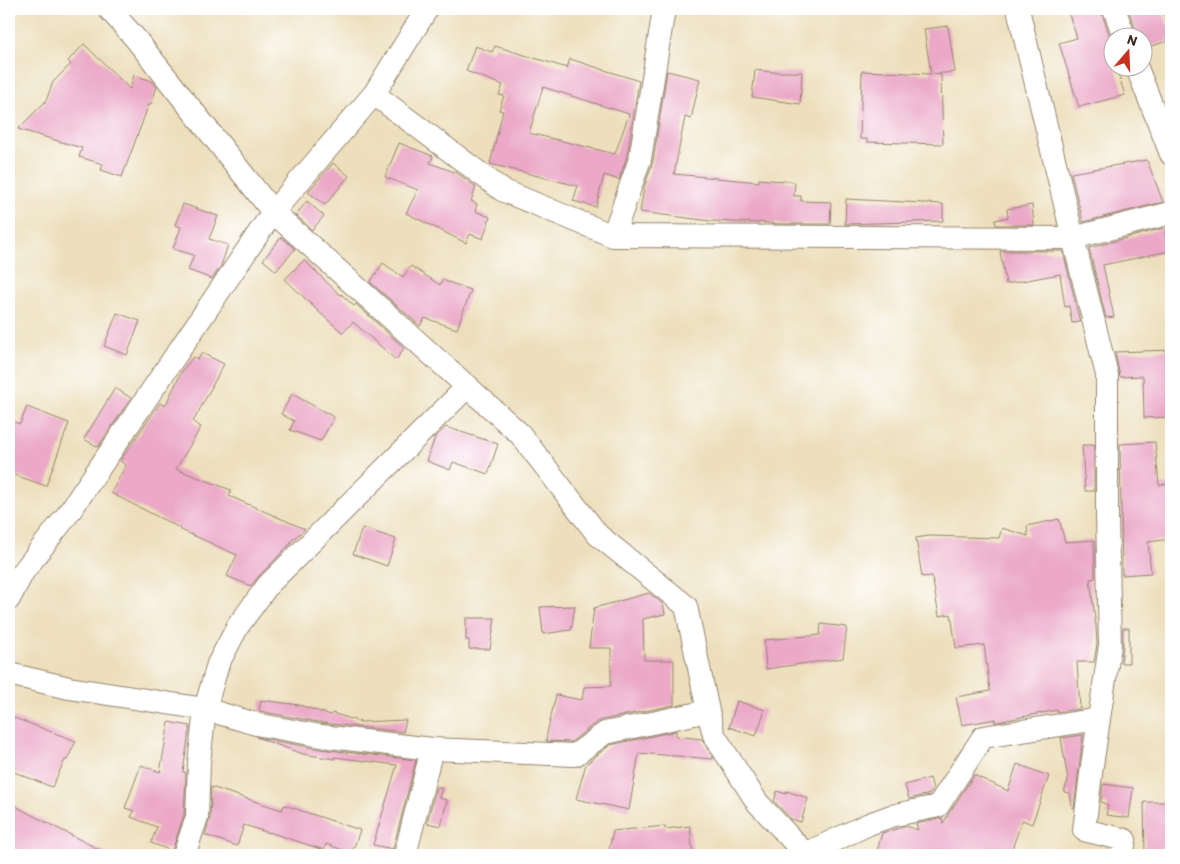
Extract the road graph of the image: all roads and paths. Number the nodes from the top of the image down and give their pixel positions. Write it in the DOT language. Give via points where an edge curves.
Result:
graph roads {
  1 [pos="109,9"];
  2 [pos="427,9"];
  3 [pos="664,9"];
  4 [pos="1018,9"];
  5 [pos="1114,9"];
  6 [pos="1121,28"];
  7 [pos="1141,78"];
  8 [pos="374,94"];
  9 [pos="1171,154"];
  10 [pos="273,212"];
  11 [pos="1171,213"];
  12 [pos="613,236"];
  13 [pos="1073,238"];
  14 [pos="468,386"];
  15 [pos="9,599"];
  16 [pos="9,674"];
  17 [pos="205,709"];
  18 [pos="708,711"];
  19 [pos="1099,719"];
  20 [pos="432,749"];
  21 [pos="805,854"];
  22 [pos="184,855"];
  23 [pos="405,855"];
  24 [pos="1122,855"];
  1 -- 10 [label="street"];
  2 -- 8 [label="street"];
  3 -- 12 [label="street" via="640,159"];
  4 -- 13 [label="street"];
  5 -- 6 [label="street"];
  7 -- 9 [label="street"];
  8 -- 10 [label="street"];
  8 -- 12 [label="street" via="502,190"];
  10 -- 14 [label="street"];
  10 -- 15 [label="street" via="68,514 23,572"];
  11 -- 13 [label="street"];
  12 -- 13 [label="street"];
  13 -- 19 [label="street" via="1108,375 1110,645"];
  14 -- 17 [label="street" via="268,585 238,626 218,664"];
  14 -- 18 [label="street" via="520,434 598,535 686,606"];
  16 -- 17 [label="street" via="69,688"];
  17 -- 20 [label="street" via="256,724 321,736"];
  17 -- 22 [label="street" via="197,818"];
  18 -- 20 [label="street" via="605,733 575,755"];
  18 -- 21 [label="street" via="714,735 757,802"];
  19 -- 21 [label="street" via="983,736 938,806 891,816"];
  19 -- 24 [label="street" via="1084,830 1125,840"];
  20 -- 23 [label="street"];
}
